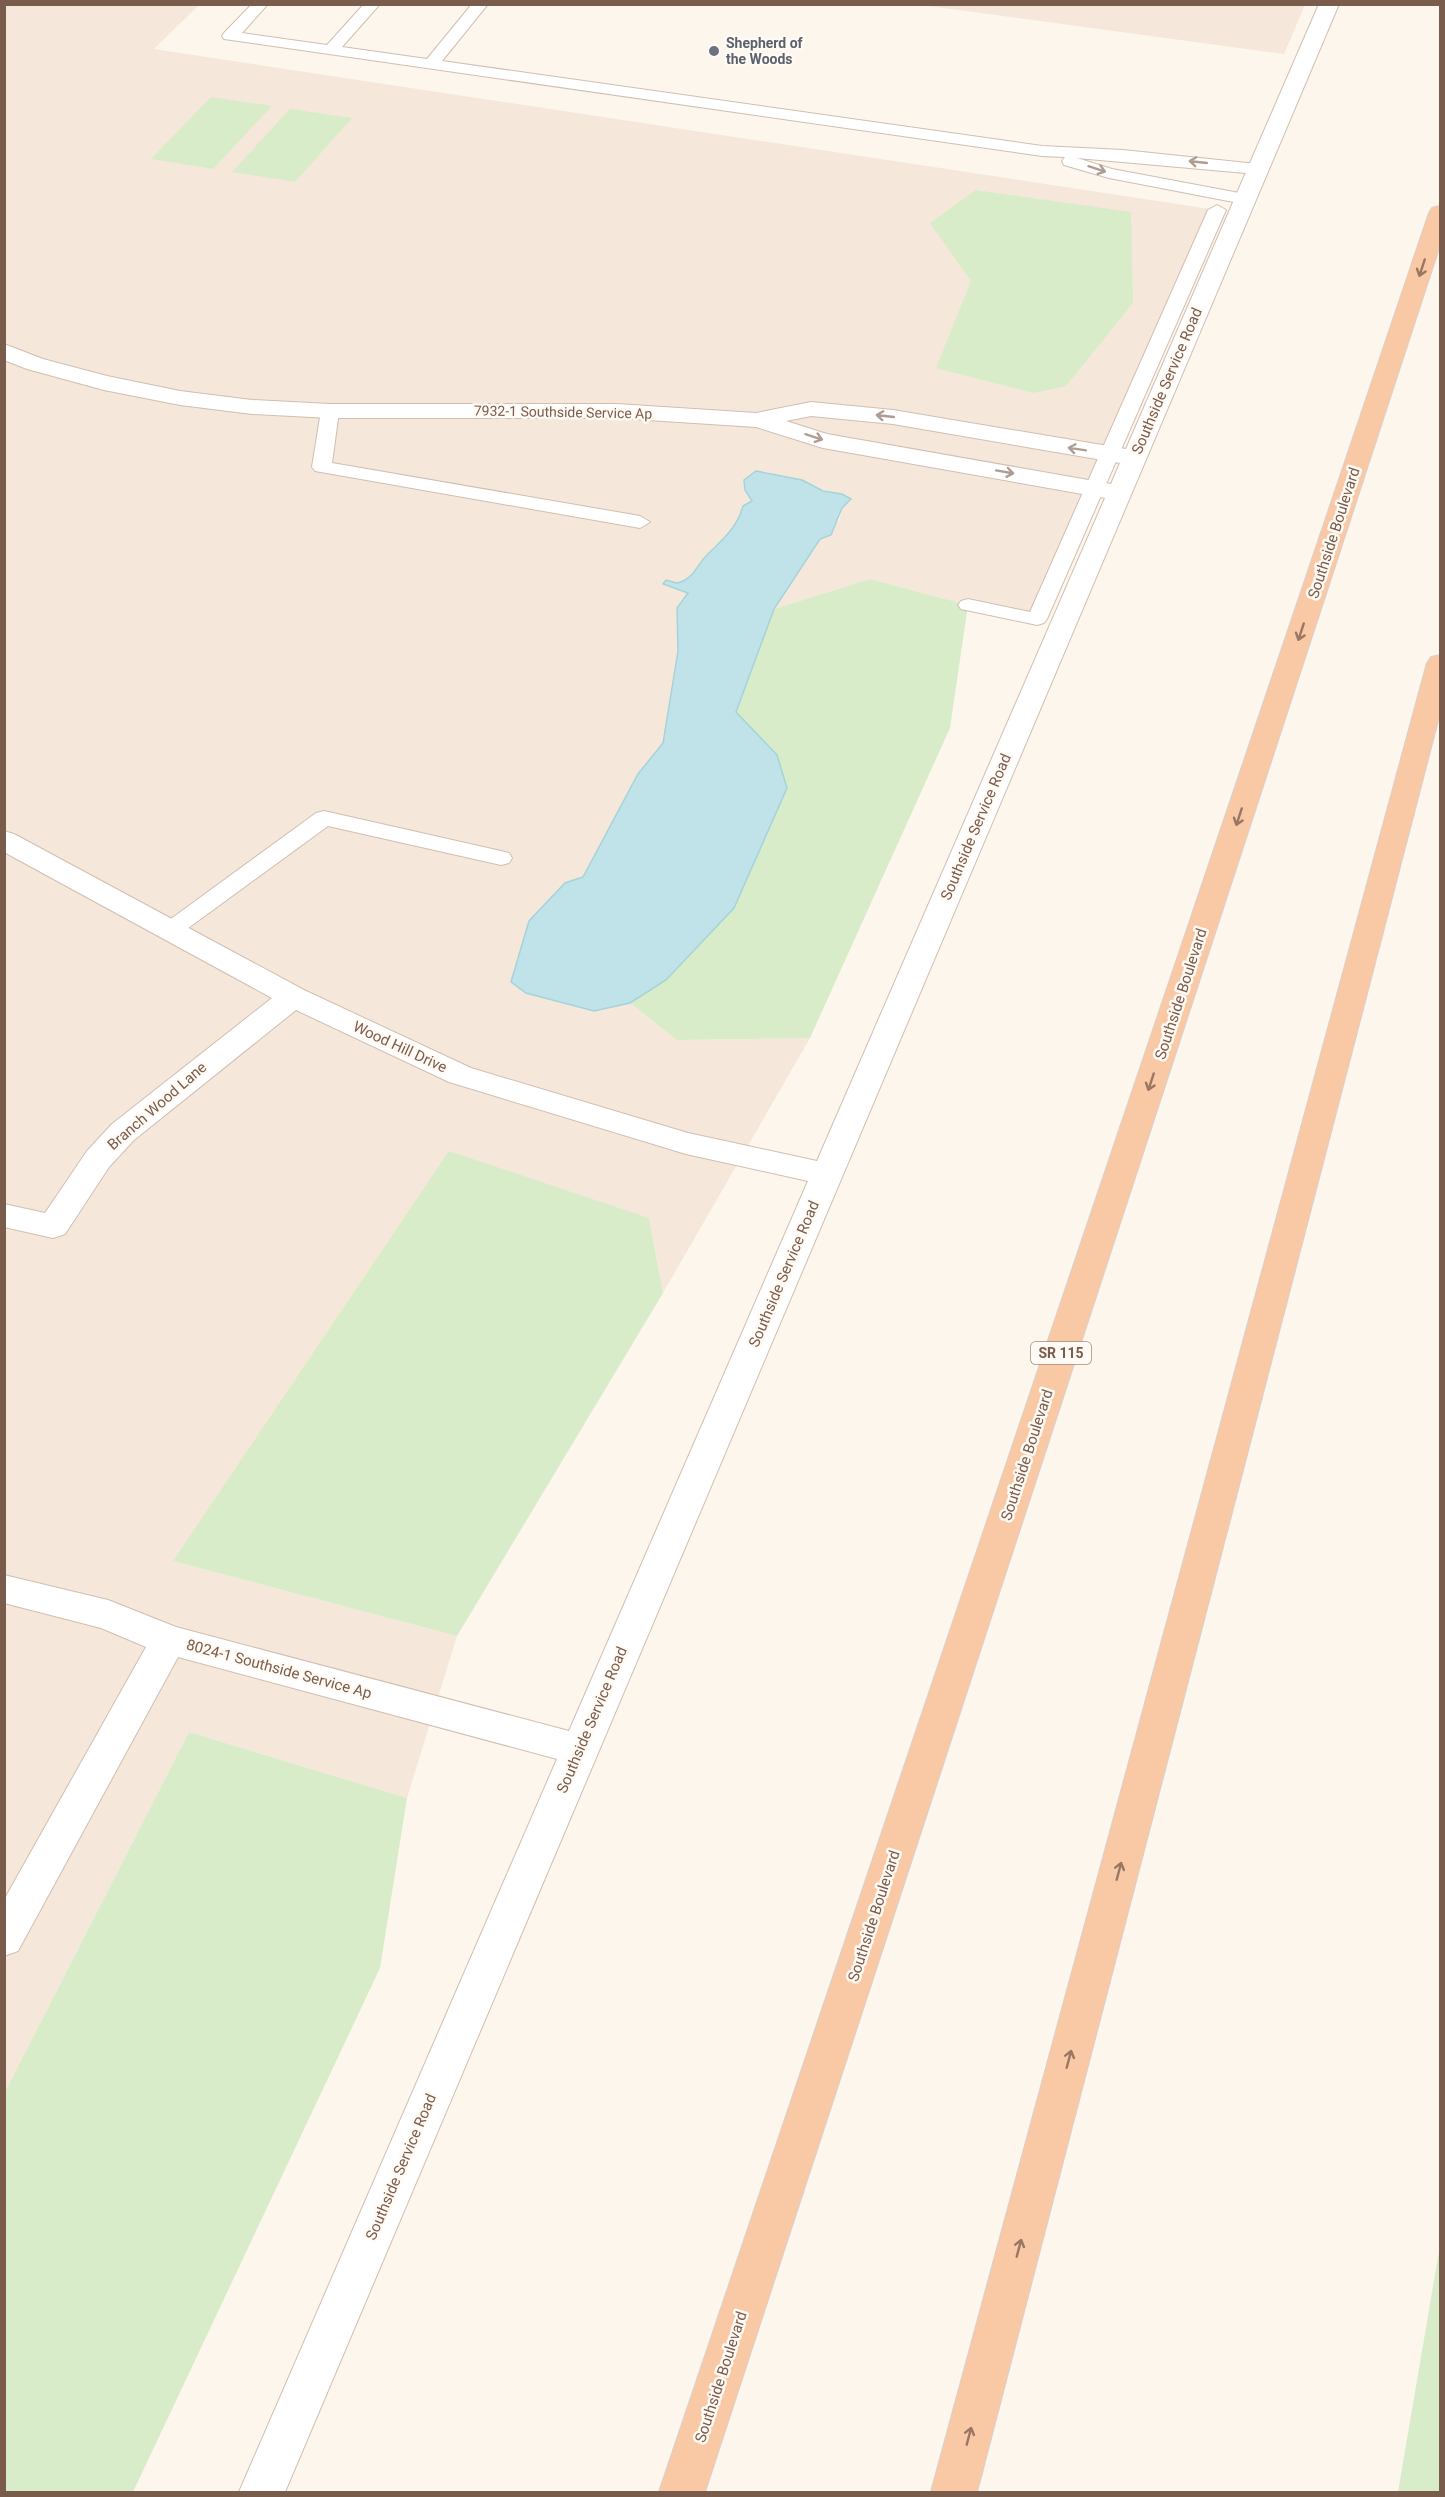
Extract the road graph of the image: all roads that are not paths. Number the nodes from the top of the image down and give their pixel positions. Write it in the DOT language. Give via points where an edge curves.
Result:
graph roads {
  1 [pos="261,4"];
  2 [pos="373,4"];
  3 [pos="481,4"];
  4 [pos="1329,4"];
  5 [pos="1342,4"];
  6 [pos="331,50"];
  7 [pos="1307,56"];
  8 [pos="431,64"];
  9 [pos="1042,151"];
  10 [pos="1239,193"];
  11 [pos="1440,213"];
  12 [pos="4,351"];
  13 [pos="330,411"];
  14 [pos="758,420"];
  15 [pos="1135,458"];
  16 [pos="1120,493"];
  17 [pos="640,522"];
  18 [pos="968,605"];
  19 [pos="1440,663"];
  20 [pos="4,840"];
  21 [pos="501,858"];
  22 [pos="172,929"];
  23 [pos="293,997"];
  24 [pos="826,1174"];
  25 [pos="4,1215"];
  26 [pos="4,1589"];
  27 [pos="169,1640"];
  28 [pos="580,1749"];
  29 [pos="4,1939"];
  30 [pos="262,2493"];
  31 [pos="682,2493"];
  32 [pos="954,2493"];
  1 -- 6 [label="lane" via="230,36"];
  2 -- 6 [label="lane"];
  3 -- 8 [label="lane"];
  4 -- 7 [label="street, Southside Service Road"];
  5 -- 7 [label="street, Southside Service Road"];
  6 -- 8 [label="lane"];
  7 -- 10 [label="street, Southside Service Road"];
  8 -- 9 [label="lane"];
  9 -- 10 [label="lane, one-way" via="1109,173"];
  10 -- 9 [label="lane, one-way" via="1123,154"];
  10 -- 15 [label="street, Southside Service Road"];
  10 -- 18 [label="lane" via="1038,619"];
  11 -- 31 [label="highway, Southside Boulevard / SR 115, one-way"];
  12 -- 13 [label="street, 7932-1 Southside Service Ap" via="104,383 180,398"];
  13 -- 14 [label="street, 7932-1 Southside Service Ap" via="617,411"];
  13 -- 17 [label="lane" via="322,466"];
  15 -- 14 [label="street, one-way" via="893,417 811,409"];
  14 -- 16 [label="street, 7932-1 Southside Service Ap, one-way" via="823,441"];
  15 -- 16 [label="street, Southside Service Road"];
  16 -- 24 [label="street, Southside Service Road"];
  32 -- 19 [label="highway, one-way"];
  20 -- 22 [label="street, Wood Hill Drive"];
  21 -- 22 [label="lane" via="324,818"];
  22 -- 23 [label="street, Wood Hill Drive"];
  23 -- 24 [label="street, Wood Hill Drive" via="460,1075 686,1143"];
  23 -- 25 [label="street, Branch Wood Lane" via="123,1132 98,1159 53,1226"];
  24 -- 28 [label="street, Southside Service Road"];
  26 -- 27 [label="street" via="108,1615"];
  27 -- 28 [label="street, 8024-1 Southside Service Ap"];
  27 -- 29 [label="street, 8024-1 Southside Service Ap"];
  28 -- 30 [label="street, Southside Service Road"];
}
